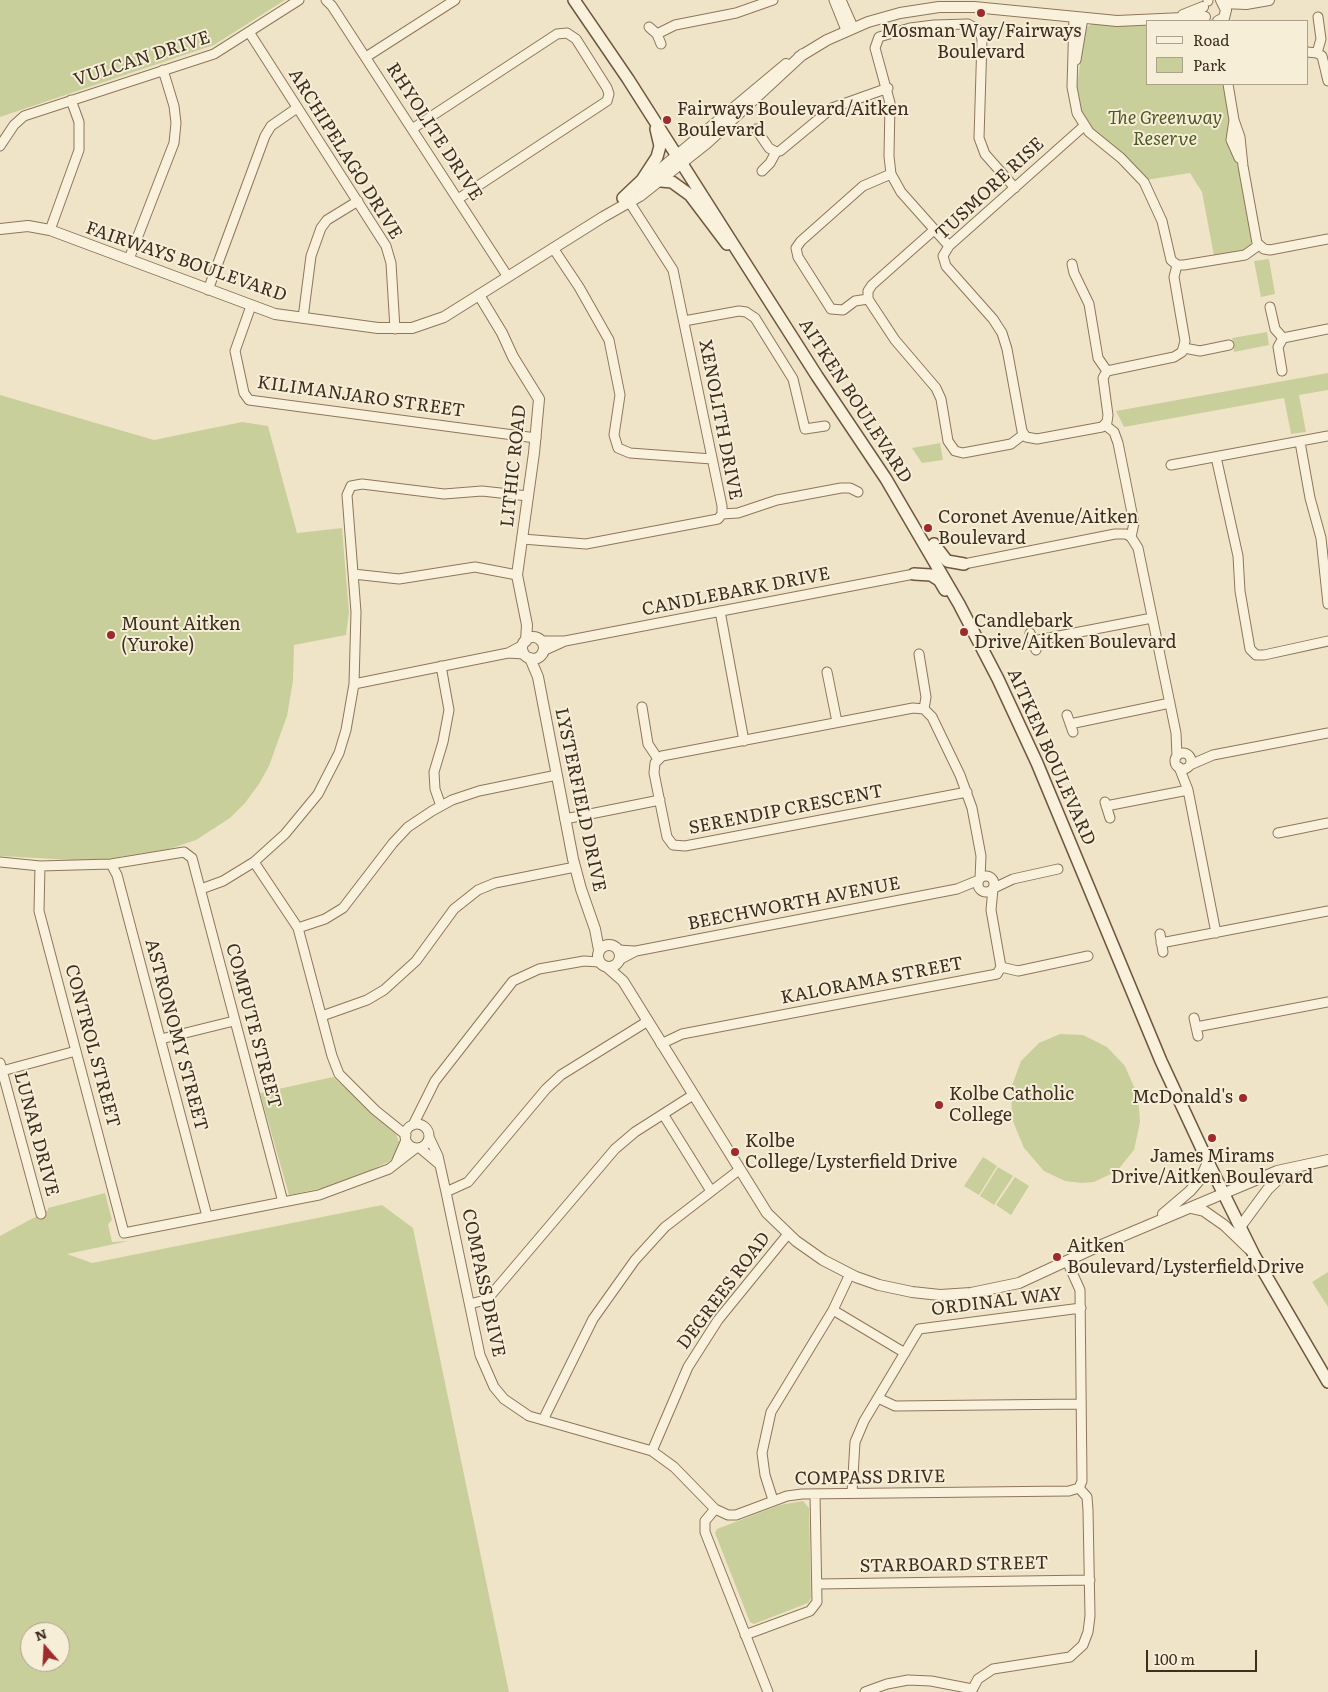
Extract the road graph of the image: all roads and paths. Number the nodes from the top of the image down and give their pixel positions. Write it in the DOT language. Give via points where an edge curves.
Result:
graph roads {
  1 [pos="298,0"];
  2 [pos="455,0"];
  3 [pos="574,0"];
  4 [pos="773,0"];
  5 [pos="834,0"];
  6 [pos="841,0"];
  7 [pos="1269,0"];
  8 [pos="1222,1"];
  9 [pos="329,2"];
  10 [pos="1246,4"];
  11 [pos="1207,8"];
  12 [pos="1078,17"];
  13 [pos="1318,17"];
  14 [pos="1222,19"];
  15 [pos="1146,20"];
  16 [pos="1147,20"];
  17 [pos="650,27"];
  18 [pos="850,29"];
  19 [pos="249,32"];
  20 [pos="657,34"];
  21 [pos="661,44"];
  22 [pos="1308,52"];
  23 [pos="1317,53"];
  24 [pos="366,58"];
  25 [pos="163,70"];
  26 [pos="1328,81"];
  27 [pos="1228,85"];
  28 [pos="888,88"];
  29 [pos="71,100"];
  30 [pos="298,108"];
  31 [pos="652,116"];
  32 [pos="1084,126"];
  33 [pos="412,129"];
  34 [pos="756,129"];
  35 [pos="0,146"];
  36 [pos="776,152"];
  37 [pos="680,160"];
  38 [pos="762,171"];
  39 [pos="891,174"];
  40 [pos="661,181"];
  41 [pos="1015,188"];
  42 [pos="458,199"];
  43 [pos="358,201"];
  44 [pos="627,201"];
  45 [pos="0,229"];
  46 [pos="50,230"];
  47 [pos="934,230"];
  48 [pos="1328,240"];
  49 [pos="1259,245"];
  50 [pos="949,246"];
  51 [pos="553,248"];
  52 [pos="129,259"];
  53 [pos="1072,264"];
  54 [pos="1177,265"];
  55 [pos="749,267"];
  56 [pos="508,277"];
  57 [pos="208,290"];
  58 [pos="478,295"];
  59 [pos="868,298"];
  60 [pos="251,306"];
  61 [pos="1270,307"];
  62 [pos="303,318"];
  63 [pos="684,321"];
  64 [pos="394,329"];
  65 [pos="1328,329"];
  66 [pos="1283,338"];
  67 [pos="1229,345"];
  68 [pos="1184,348"];
  69 [pos="1107,371"];
  70 [pos="1282,371"];
  71 [pos="1105,425"];
  72 [pos="825,426"];
  73 [pos="1024,434"];
  74 [pos="1328,436"];
  75 [pos="536,438"];
  76 [pos="1300,442"];
  77 [pos="1216,457"];
  78 [pos="712,459"];
  79 [pos="1171,465"];
  80 [pos="858,492"];
  81 [pos="528,496"];
  82 [pos="902,505"];
  83 [pos="722,514"];
  84 [pos="1128,535"];
  85 [pos="522,539"];
  86 [pos="928,547"];
  87 [pos="964,564"];
  88 [pos="353,574"];
  89 [pos="914,574"];
  90 [pos="517,575"];
  91 [pos="954,595"];
  92 [pos="1328,604"];
  93 [pos="720,611"];
  94 [pos="1152,618"];
  95 [pos="1033,641"];
  96 [pos="1328,641"];
  97 [pos="533,648"];
  98 [pos="918,654"];
  99 [pos="991,665"];
  100 [pos="441,666"];
  101 [pos="826,672"];
  102 [pos="354,684"];
  103 [pos="1170,703"];
  104 [pos="642,707"];
  105 [pos="924,709"];
  106 [pos="836,722"];
  107 [pos="1070,724"];
  108 [pos="1176,733"];
  109 [pos="1328,733"];
  110 [pos="744,741"];
  111 [pos="1188,754"];
  112 [pos="1213,755"];
  113 [pos="1177,756"];
  114 [pos="658,759"];
  115 [pos="1190,765"];
  116 [pos="1179,767"];
  117 [pos="557,775"];
  118 [pos="1188,790"];
  119 [pos="967,792"];
  120 [pos="660,800"];
  121 [pos="440,806"];
  122 [pos="1110,818"];
  123 [pos="565,819"];
  124 [pos="1328,823"];
  125 [pos="1278,833"];
  126 [pos="981,856"];
  127 [pos="0,862"];
  128 [pos="254,862"];
  129 [pos="111,864"];
  130 [pos="40,866"];
  131 [pos="575,867"];
  132 [pos="1058,869"];
  133 [pos="992,877"];
  134 [pos="980,879"];
  135 [pos="1013,879"];
  136 [pos="994,888"];
  137 [pos="200,889"];
  138 [pos="957,889"];
  139 [pos="980,890"];
  140 [pos="992,910"];
  141 [pos="1328,912"];
  142 [pos="298,928"];
  143 [pos="595,929"];
  144 [pos="1216,933"];
  145 [pos="1161,943"];
  146 [pos="609,944"];
  147 [pos="1088,956"];
  148 [pos="619,957"];
  149 [pos="600,958"];
  150 [pos="1001,967"];
  151 [pos="623,981"];
  152 [pos="1328,1002"];
  153 [pos="322,1016"];
  154 [pos="234,1021"];
  155 [pos="648,1021"];
  156 [pos="1196,1027"];
  157 [pos="161,1039"];
  158 [pos="663,1047"];
  159 [pos="76,1051"];
  160 [pos="1,1067"];
  161 [pos="693,1095"];
  162 [pos="424,1102"];
  163 [pos="663,1114"];
  164 [pos="388,1121"];
  165 [pos="412,1126"];
  166 [pos="425,1127"];
  167 [pos="406,1137"];
  168 [pos="429,1137"];
  169 [pos="418,1148"];
  170 [pos="1328,1160"];
  171 [pos="1208,1162"];
  172 [pos="396,1164"];
  173 [pos="439,1164"];
  174 [pos="1295,1166"];
  175 [pos="739,1170"];
  176 [pos="446,1192"];
  177 [pos="711,1192"];
  178 [pos="1222,1193"];
  179 [pos="283,1202"];
  180 [pos="1185,1210"];
  181 [pos="41,1214"];
  182 [pos="207,1216"];
  183 [pos="1240,1227"];
  184 [pos="1141,1228"];
  185 [pos="788,1234"];
  186 [pos="1254,1256"];
  187 [pos="1067,1261"];
  188 [pos="850,1274"];
  189 [pos="470,1304"];
  190 [pos="1081,1308"];
  191 [pos="833,1310"];
  192 [pos="905,1353"];
  193 [pos="1328,1382"];
  194 [pos="878,1398"];
  195 [pos="1081,1404"];
  196 [pos="543,1420"];
  197 [pos="652,1451"];
  198 [pos="1079,1488"];
  199 [pos="815,1494"];
  200 [pos="852,1494"];
  201 [pos="773,1500"];
  202 [pos="715,1509"];
  203 [pos="1090,1580"];
  204 [pos="818,1584"];
  205 [pos="745,1635"];
  206 [pos="971,1691"];
  207 [pos="768,1692"];
  208 [pos="865,1692"];
  1 -- 19 [label="street, VULCAN DRIVE"];
  2 -- 24 [label="street"];
  3 -- 31 [label="main road, AITKEN BOULEVARD"];
  4 -- 20 [label="street" via="736,13 675,26"];
  5 -- 18 [label="street"];
  6 -- 18 [label="street"];
  7 -- 10 [label="street"];
  8 -- 10 [label="street"];
  8 -- 14 [label="street"];
  9 -- 24 [label="street, RHYOLITE DRIVE"];
  10 -- 14 [label="street"];
  11 -- 16 [label="street, FAIRWAYS BOULEVARD" via="1177,17"];
  12 -- 15 [label="street, FAIRWAYS BOULEVARD"];
  12 -- 18 [label="street, FAIRWAYS BOULEVARD" via="939,6 884,16"];
  12 -- 32 [label="street" via="1080,42 1073,75 1074,104"];
  13 -- 23 [label="street" via="1322,39"];
  17 -- 20 [label="street"];
  18 -- 37 [label="street, FAIRWAYS BOULEVARD" via="784,65 755,95"];
  19 -- 25 [label="street, VULCAN DRIVE" via="214,54"];
  19 -- 30 [label="street, ARCHIPELAGO DRIVE"];
  20 -- 21 [label="street"];
  22 -- 23 [label="street"];
  23 -- 26 [label="street" via="1324,59"];
  24 -- 33 [label="street, RHYOLITE DRIVE"];
  25 -- 29 [label="street, VULCAN DRIVE"];
  25 -- 52 [label="street" via="174,106 174,143"];
  27 -- 49 [label="street" via="1234,120 1231,140 1243,166"];
  28 -- 36 [label="street" via="832,108"];
  28 -- 39 [label="street"];
  28 -- 41 [label="street" via="875,48 876,40 882,35 934,25 968,24 977,27 982,39 979,138 985,154"];
  29 -- 35 [label="street, VULCAN DRIVE" via="24,116"];
  29 -- 46 [label="street" via="79,122 79,150"];
  30 -- 43 [label="street, ARCHIPELAGO DRIVE"];
  30 -- 57 [label="street" via="271,126 265,136"];
  31 -- 37 [label="main road, AITKEN BOULEVARD"];
  31 -- 44 [label="main road" via="659,153"];
  32 -- 41 [label="street, TUSMORE RISE"];
  32 -- 54 [label="street" via="1144,182 1162,221 1170,257"];
  33 -- 42 [label="street, RHYOLITE DRIVE"];
  33 -- 42 [label="street" via="560,33 572,35 580,46 608,91 607,101"];
  34 -- 36 [label="street" via="769,148"];
  36 -- 38 [label="street"];
  37 -- 40 [label="street, FAIRWAYS BOULEVARD"];
  37 -- 44 [label="street, FAIRWAYS BOULEVARD"];
  37 -- 55 [label="main road, AITKEN BOULEVARD"];
  39 -- 47 [label="street" via="901,192"];
  39 -- 59 [label="street" via="863,186 796,248 798,257 831,308 840,311 855,301"];
  40 -- 44 [label="street, FAIRWAYS BOULEVARD"];
  40 -- 55 [label="main road" via="672,182 690,195"];
  41 -- 50 [label="street, TUSMORE RISE"];
  42 -- 56 [label="street, RHYOLITE DRIVE"];
  43 -- 62 [label="street" via="327,220 321,228 311,256"];
  43 -- 64 [label="street, ARCHIPELAGO DRIVE" via="389,254"];
  44 -- 51 [label="street, FAIRWAYS BOULEVARD"];
  44 -- 63 [label="street, XENOLITH DRIVE" via="673,270"];
  45 -- 46 [label="street, FAIRWAYS BOULEVARD" via="28,226"];
  46 -- 52 [label="street, FAIRWAYS BOULEVARD"];
  47 -- 50 [label="street"];
  47 -- 59 [label="street" via="872,285"];
  48 -- 49 [label="street" via="1270,250"];
  49 -- 54 [label="street" via="1245,254"];
  50 -- 73 [label="street, TUSMORE RISE" via="943,256 946,266 993,319 1005,340"];
  51 -- 56 [label="street, FAIRWAYS BOULEVARD"];
  51 -- 78 [label="street" via="579,286 608,340 620,394 614,435 618,448 630,453"];
  52 -- 57 [label="street, FAIRWAYS BOULEVARD"];
  53 -- 69 [label="street" via="1086,296 1099,360"];
  54 -- 68 [label="street" via="1174,277"];
  55 -- 82 [label="main road, AITKEN BOULEVARD"];
  56 -- 58 [label="street, FAIRWAYS BOULEVARD"];
  57 -- 60 [label="street, FAIRWAYS BOULEVARD"];
  58 -- 64 [label="street, FAIRWAYS BOULEVARD" via="434,322"];
  58 -- 75 [label="street, LITHIC ROAD" via="539,399"];
  59 -- 73 [label="street" via="895,340 936,388 948,441 955,451 962,453 1011,444"];
  60 -- 62 [label="street, FAIRWAYS BOULEVARD"];
  60 -- 75 [label="street, KILIMANJARO STREET" via="235,351 244,393 249,400"];
  61 -- 66 [label="street" via="1274,329"];
  62 -- 64 [label="street, FAIRWAYS BOULEVARD"];
  63 -- 72 [label="street" via="746,312 754,318 793,379 805,429"];
  63 -- 78 [label="street, XENOLITH DRIVE"];
  65 -- 66 [label="street"];
  66 -- 70 [label="street" via="1278,347"];
  67 -- 68 [label="street" via="1200,351"];
  68 -- 69 [label="street" via="1174,357"];
  69 -- 71 [label="street" via="1103,378 1108,415"];
  71 -- 73 [label="street" via="1037,439"];
  71 -- 84 [label="street" via="1117,438 1133,516"];
  74 -- 76 [label="street"];
  75 -- 81 [label="street, LITHIC ROAD"];
  76 -- 77 [label="street"];
  76 -- 92 [label="street" via="1321,538"];
  77 -- 79 [label="street"];
  77 -- 96 [label="street" via="1238,556 1250,649 1256,655 1264,655"];
  78 -- 83 [label="street, XENOLITH DRIVE"];
  80 -- 83 [label="street" via="841,488"];
  81 -- 85 [label="street, LITHIC ROAD"];
  81 -- 88 [label="street" via="482,491 444,494 362,484 351,486 347,496"];
  82 -- 86 [label="main road, AITKEN BOULEVARD"];
  82 -- 87 [label="main road" via="925,529 943,558"];
  83 -- 85 [label="street, XENOLITH DRIVE" via="718,519 586,544"];
  84 -- 87 [label="street"];
  84 -- 94 [label="street" via="1138,548"];
  85 -- 90 [label="street, LITHIC ROAD"];
  86 -- 89 [label="main road" via="926,566"];
  86 -- 91 [label="main road, AITKEN BOULEVARD"];
  87 -- 91 [label="main road" via="952,574 950,583"];
  88 -- 90 [label="street" via="399,579 475,567"];
  88 -- 102 [label="street" via="356,612"];
  89 -- 93 [label="street, CANDLEBARK DRIVE"];
  89 -- 99 [label="main road" via="939,580 964,626"];
  90 -- 97 [label="street, LITHIC ROAD"];
  91 -- 99 [label="main road, AITKEN BOULEVARD"];
  93 -- 97 [label="street, CANDLEBARK DRIVE"];
  93 -- 110 [label="street"];
  94 -- 95 [label="street"];
  94 -- 103 [label="street"];
  97 -- 100 [label="street, CANDLEBARK DRIVE"];
  97 -- 117 [label="street, LYSTERFIELD DRIVE"];
  98 -- 105 [label="street" via="926,697"];
  99 -- 171 [label="main road, AITKEN BOULEVARD" via="1037,763 1161,1061"];
  100 -- 102 [label="street, CANDLEBARK DRIVE"];
  100 -- 121 [label="street" via="448,710 434,772"];
  101 -- 106 [label="street"];
  102 -- 128 [label="street" via="346,730 330,772 301,817"];
  103 -- 107 [label="street"];
  103 -- 108 [label="street"];
  104 -- 114 [label="street" via="648,744"];
  105 -- 106 [label="street" via="913,708"];
  105 -- 119 [label="street" via="932,718"];
  106 -- 110 [label="street"];
  108 -- 111 [label="street"];
  108 -- 113 [label="street"];
  109 -- 112 [label="street"];
  110 -- 114 [label="street"];
  111 -- 112 [label="street"];
  111 -- 113 [label="street"];
  111 -- 115 [label="street"];
  112 -- 115 [label="street"];
  113 -- 116 [label="street"];
  114 -- 120 [label="street, SERENDIP CRESCENT" via="654,767"];
  115 -- 116 [label="street"];
  115 -- 118 [label="street"];
  116 -- 118 [label="street"];
  117 -- 121 [label="street" via="479,791"];
  117 -- 123 [label="street, LYSTERFIELD DRIVE"];
  118 -- 122 [label="street" via="1105,804"];
  118 -- 144 [label="street"];
  119 -- 120 [label="street, SERENDIP CRESCENT" via="678,847 667,837"];
  119 -- 126 [label="street"];
  120 -- 123 [label="street"];
  121 -- 142 [label="street" via="408,827 343,908 325,919"];
  123 -- 131 [label="street, LYSTERFIELD DRIVE"];
  124 -- 125 [label="street"];
  126 -- 133 [label="street"];
  126 -- 134 [label="street"];
  127 -- 130 [label="street"];
  128 -- 137 [label="street" via="223,881"];
  128 -- 142 [label="street"];
  129 -- 130 [label="street"];
  129 -- 137 [label="street, COMPUTE STREET" via="184,852 192,858"];
  129 -- 157 [label="street, ASTRONOMY STREET" via="117,874"];
  130 -- 159 [label="street, CONTROL STREET" via="39,911"];
  131 -- 143 [label="street, LYSTERFIELD DRIVE"];
  131 -- 153 [label="street" via="495,883 478,890 454,909 416,962 384,990 367,1000"];
  132 -- 135 [label="street"];
  133 -- 134 [label="street"];
  133 -- 135 [label="street"];
  133 -- 136 [label="street"];
  134 -- 138 [label="street, BEECHWORTH AVENUE"];
  134 -- 139 [label="street"];
  135 -- 136 [label="street"];
  136 -- 139 [label="street" via="986,892"];
  136 -- 140 [label="street"];
  137 -- 154 [label="street, COMPUTE STREET"];
  138 -- 139 [label="street, BEECHWORTH AVENUE"];
  138 -- 148 [label="street, BEECHWORTH AVENUE" via="636,951"];
  139 -- 140 [label="street"];
  140 -- 150 [label="street"];
  141 -- 144 [label="street"];
  142 -- 153 [label="street"];
  143 -- 146 [label="street, LYSTERFIELD DRIVE"];
  143 -- 149 [label="street, LYSTERFIELD DRIVE"];
  144 -- 145 [label="street"];
  146 -- 148 [label="street, LYSTERFIELD DRIVE"];
  146 -- 149 [label="street"];
  147 -- 150 [label="street" via="1018,971"];
  148 -- 149 [label="street"];
  148 -- 151 [label="street"];
  149 -- 151 [label="street"];
  149 -- 162 [label="street" via="539,969 513,981 435,1081"];
  150 -- 158 [label="street, KALORAMA STREET" via="997,974 676,1036"];
  151 -- 155 [label="street"];
  152 -- 156 [label="street"];
  153 -- 164 [label="street" via="339,1074"];
  154 -- 157 [label="street"];
  154 -- 179 [label="street, COMPUTE STREET"];
  155 -- 158 [label="street"];
  155 -- 176 [label="street" via="560,1075 468,1182"];
  157 -- 182 [label="street, ASTRONOMY STREET"];
  158 -- 161 [label="street"];
  159 -- 160 [label="street"];
  159 -- 182 [label="street, CONTROL STREET" via="124,1233"];
  160 -- 181 [label="street, LUNAR DRIVE"];
  161 -- 163 [label="street"];
  161 -- 175 [label="street"];
  162 -- 165 [label="street"];
  162 -- 166 [label="street"];
  163 -- 177 [label="street"];
  163 -- 189 [label="street" via="635,1132 602,1162 490,1296"];
  164 -- 165 [label="street"];
  164 -- 167 [label="street"];
  165 -- 166 [label="street"];
  165 -- 167 [label="street"];
  166 -- 168 [label="street"];
  167 -- 169 [label="street" via="412,1147"];
  167 -- 172 [label="street"];
  168 -- 169 [label="street" via="428,1142"];
  168 -- 173 [label="street, COMPASS DRIVE"];
  169 -- 172 [label="street"];
  169 -- 173 [label="street"];
  170 -- 174 [label="street"];
  171 -- 178 [label="main road, AITKEN BOULEVARD"];
  171 -- 184 [label="street" via="1201,1178 1172,1209"];
  172 -- 179 [label="street" via="343,1188"];
  173 -- 176 [label="street, COMPASS DRIVE"];
  174 -- 178 [label="street"];
  174 -- 183 [label="street" via="1279,1177"];
  175 -- 177 [label="street"];
  175 -- 185 [label="street" via="762,1206"];
  176 -- 189 [label="street, COMPASS DRIVE"];
  177 -- 196 [label="street" via="666,1227 635,1260 593,1319"];
  178 -- 180 [label="street"];
  178 -- 183 [label="main road, AITKEN BOULEVARD"];
  179 -- 182 [label="street"];
  180 -- 184 [label="street"];
  180 -- 186 [label="street" via="1195,1208 1204,1211 1224,1225"];
  183 -- 186 [label="main road, AITKEN BOULEVARD"];
  184 -- 187 [label="street"];
  185 -- 188 [label="street" via="823,1260"];
  185 -- 197 [label="street, DEGREES ROAD" via="718,1320 688,1367"];
  186 -- 193 [label="main road, AITKEN BOULEVARD"];
  187 -- 188 [label="street" via="1019,1283 971,1294 912,1292"];
  187 -- 190 [label="street" via="1080,1290"];
  188 -- 191 [label="street"];
  189 -- 196 [label="street, COMPASS DRIVE" via="480,1355 494,1387 515,1408"];
  190 -- 192 [label="street, ORDINAL WAY" via="922,1328 916,1332"];
  190 -- 195 [label="street"];
  191 -- 192 [label="street"];
  191 -- 201 [label="street" via="771,1412 762,1453"];
  192 -- 194 [label="street, ORDINAL WAY"];
  194 -- 195 [label="street" via="895,1406"];
  194 -- 200 [label="street, ORDINAL WAY" via="855,1442"];
  195 -- 198 [label="street" via="1082,1481"];
  196 -- 197 [label="street, COMPASS DRIVE"];
  197 -- 202 [label="street, COMPASS DRIVE" via="674,1467"];
  198 -- 200 [label="street, COMPASS DRIVE" via="1069,1491"];
  198 -- 203 [label="street" via="1088,1501"];
  199 -- 200 [label="street, COMPASS DRIVE"];
  199 -- 201 [label="street, COMPASS DRIVE"];
  199 -- 204 [label="street"];
  201 -- 202 [label="street, COMPASS DRIVE" via="736,1515 721,1514"];
  202 -- 205 [label="street" via="703,1526"];
  203 -- 204 [label="street, STARBOARD STREET"];
  203 -- 206 [label="street" via="1088,1632 1075,1655 996,1668 982,1676"];
  204 -- 205 [label="street" via="817,1602 810,1611"];
  205 -- 207 [label="street"];
  206 -- 208 [label="street" via="931,1681 908,1680"];
}
